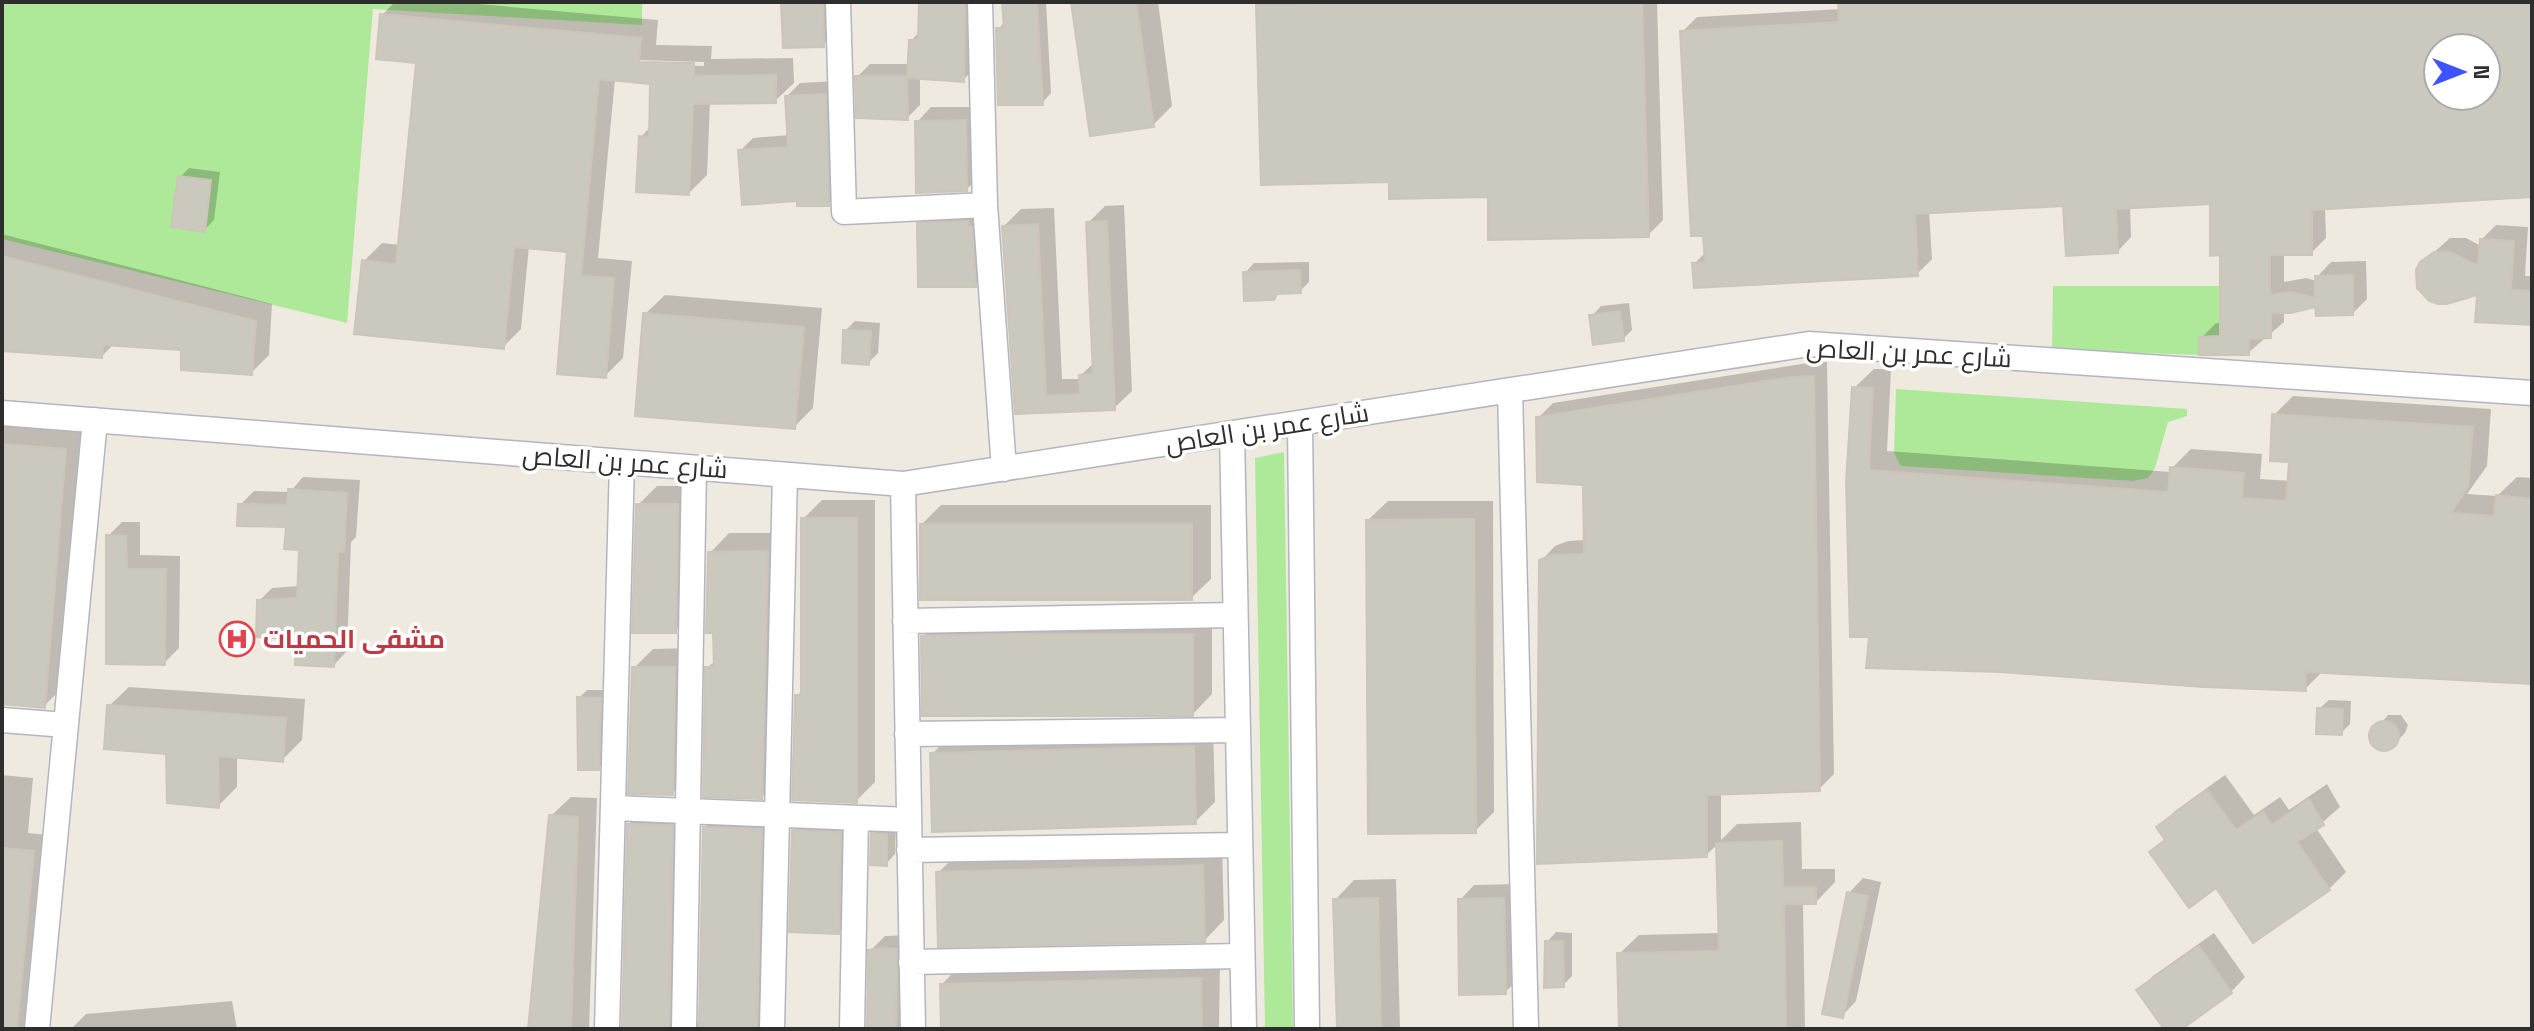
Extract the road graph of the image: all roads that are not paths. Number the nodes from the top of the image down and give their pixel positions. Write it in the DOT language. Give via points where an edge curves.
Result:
graph roads {
  1 [pos="838,2"];
  2 [pos="980,2"];
  3 [pos="985,205"];
  4 [pos="1510,390"];
  5 [pos="2532,393"];
  6 [pos="2,413"];
  7 [pos="95,420"];
  8 [pos="1300,423"];
  9 [pos="1232,433"];
  10 [pos="622,462"];
  11 [pos="694,468"];
  12 [pos="1004,469"];
  13 [pos="785,475"];
  14 [pos="903,484"];
  15 [pos="1235,615"];
  16 [pos="905,621"];
  17 [pos="2,720"];
  18 [pos="66,725"];
  19 [pos="1238,730"];
  20 [pos="907,734"];
  21 [pos="613,808"];
  22 [pos="688,811"];
  23 [pos="777,815"];
  24 [pos="856,818"];
  25 [pos="909,820"];
  26 [pos="1240,845"];
  27 [pos="909,850"];
  28 [pos="1242,956"];
  29 [pos="911,962"];
  30 [pos="37,1029"];
  31 [pos="607,1029"];
  32 [pos="684,1029"];
  33 [pos="772,1029"];
  34 [pos="852,1029"];
  35 [pos="913,1029"];
  36 [pos="1244,1029"];
  37 [pos="1307,1029"];
  38 [pos="1526,1029"];
  1 -- 3 [label="street" via="844,212"];
  2 -- 3 [label="street"];
  3 -- 12 [label="street"];
  4 -- 5 [label="street, شارع عمر بن العاص" via="1809,344"];
  4 -- 8 [label="street, شارع عمر بن العاص"];
  4 -- 38 [label="street"];
  6 -- 7 [label="street, شارع عمر بن العاص"];
  7 -- 10 [label="street, شارع عمر بن العاص"];
  7 -- 18 [label="street"];
  8 -- 9 [label="street, شارع عمر بن العاص"];
  8 -- 37 [label="street"];
  9 -- 12 [label="street, شارع عمر بن العاص"];
  9 -- 15 [label="street"];
  10 -- 11 [label="street, شارع عمر بن العاص"];
  10 -- 21 [label="street"];
  11 -- 13 [label="street, شارع عمر بن العاص"];
  11 -- 22 [label="street"];
  12 -- 14 [label="street, شارع عمر بن العاص"];
  13 -- 14 [label="street, شارع عمر بن العاص"];
  13 -- 23 [label="street"];
  14 -- 16 [label="street"];
  15 -- 16 [label="street"];
  15 -- 19 [label="street"];
  16 -- 20 [label="street"];
  17 -- 18 [label="street"];
  18 -- 30 [label="street"];
  19 -- 20 [label="street"];
  19 -- 26 [label="street"];
  20 -- 25 [label="street"];
  21 -- 22 [label="street"];
  21 -- 31 [label="street"];
  22 -- 23 [label="street"];
  22 -- 32 [label="street"];
  23 -- 24 [label="street"];
  23 -- 33 [label="street"];
  24 -- 25 [label="street"];
  24 -- 34 [label="street"];
  25 -- 27 [label="street"];
  26 -- 27 [label="street"];
  26 -- 28 [label="street"];
  27 -- 29 [label="street"];
  28 -- 29 [label="street"];
  28 -- 36 [label="street"];
  29 -- 35 [label="street"];
}
